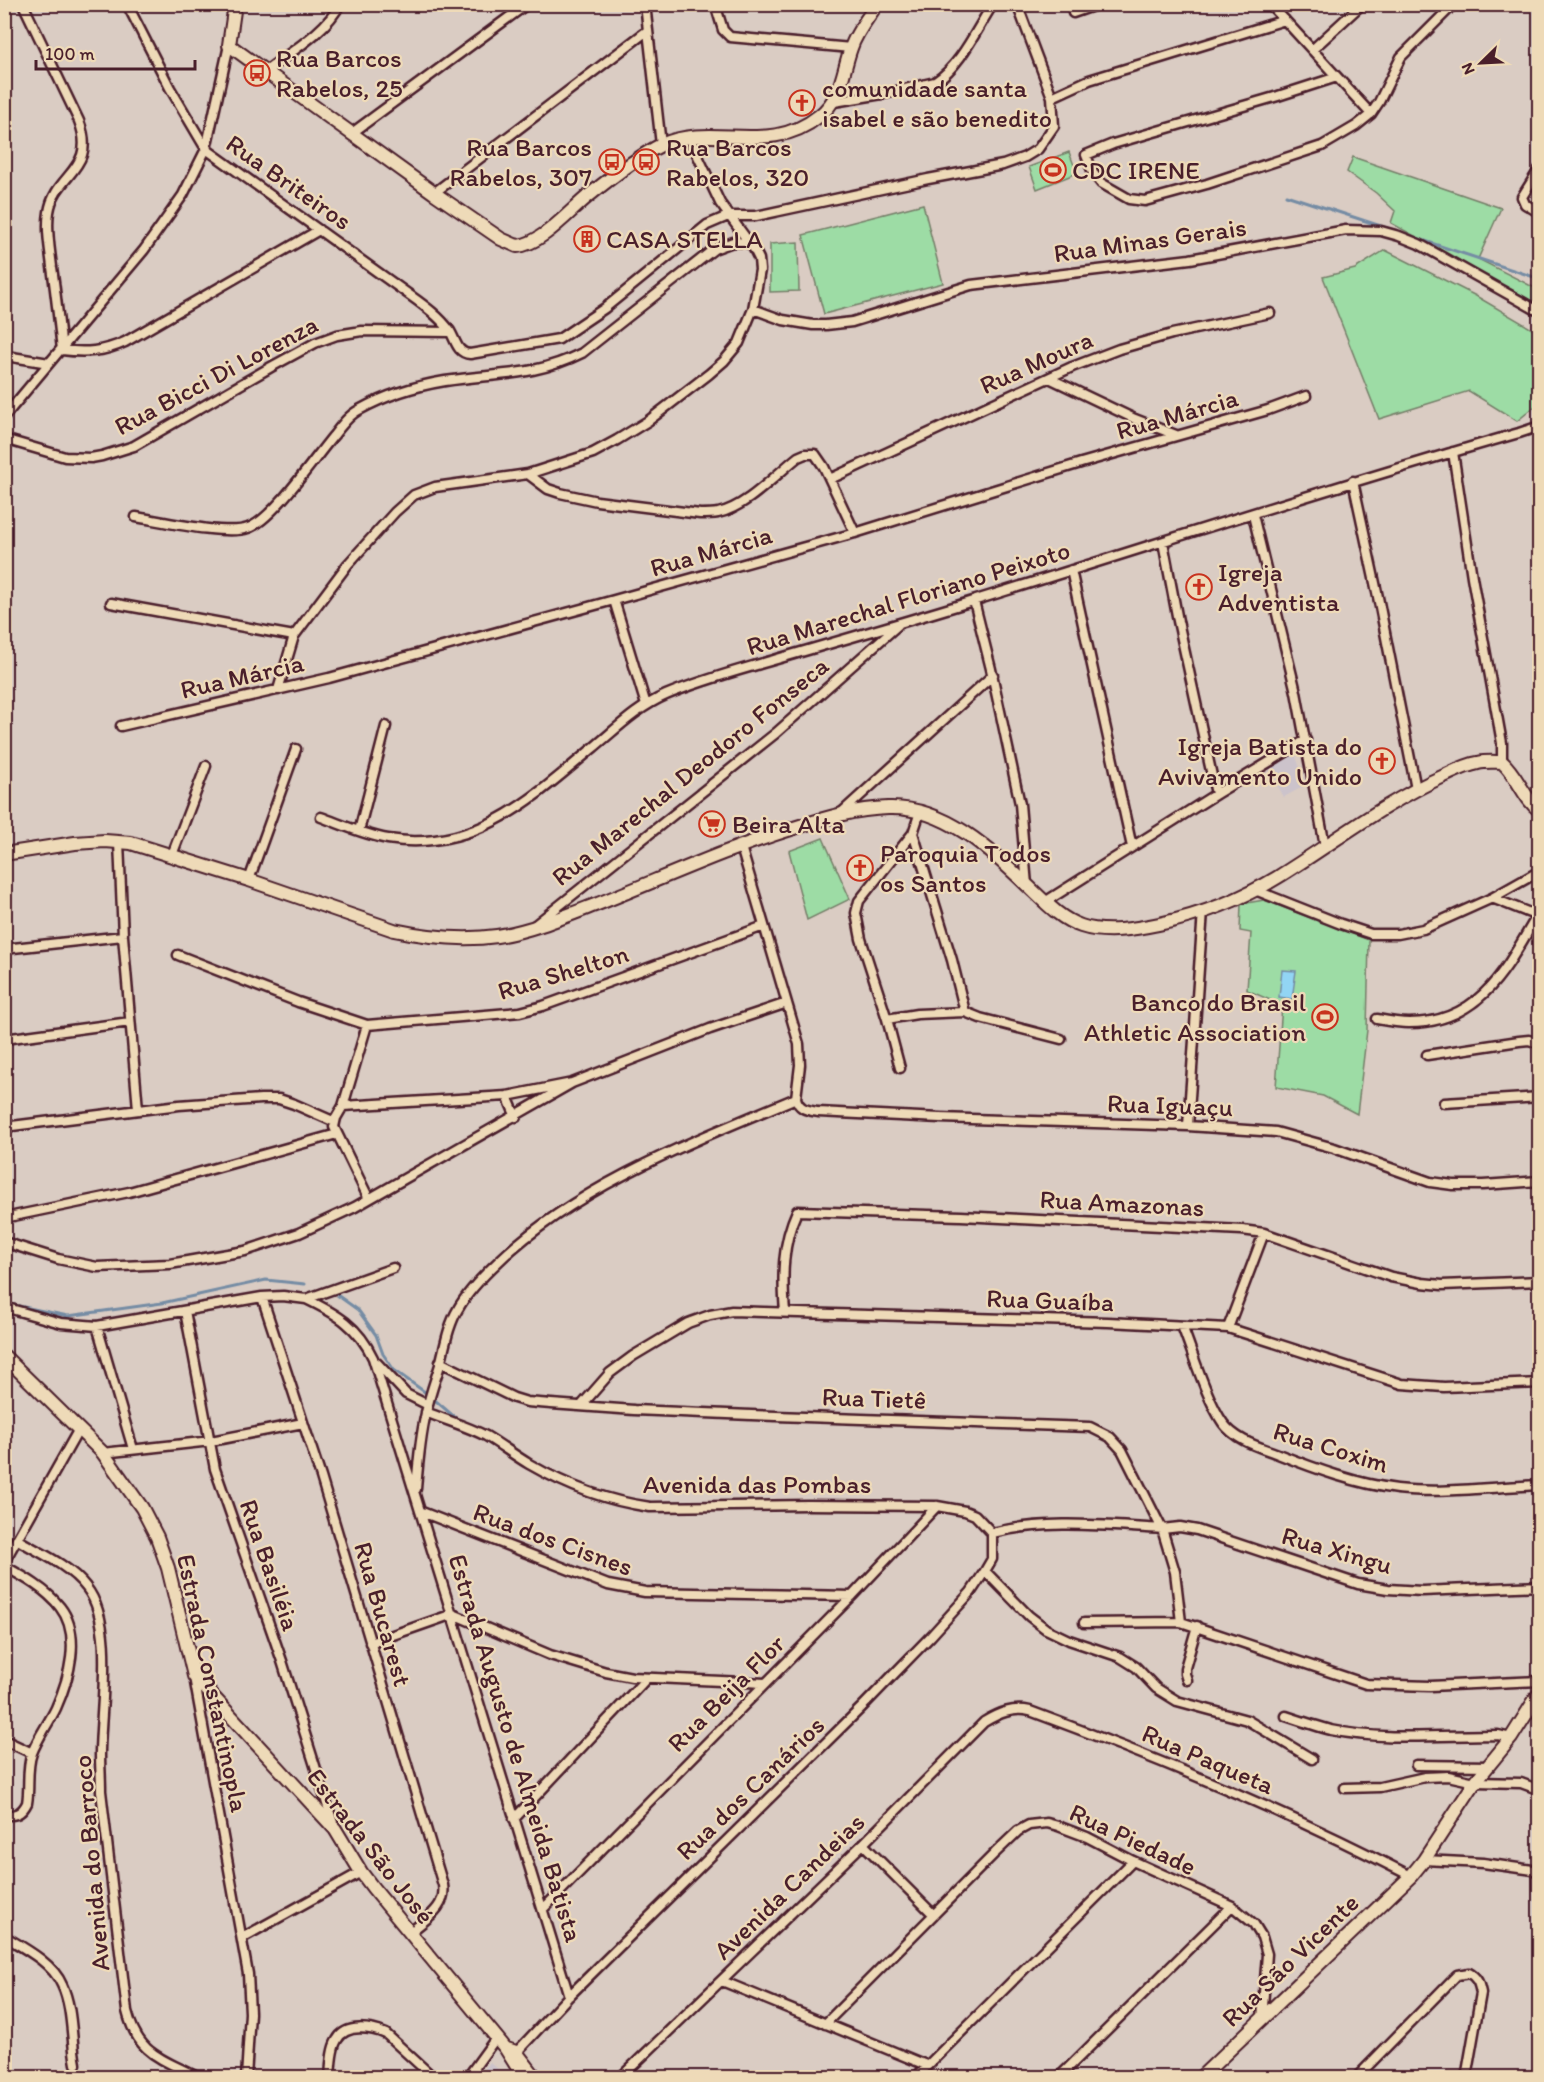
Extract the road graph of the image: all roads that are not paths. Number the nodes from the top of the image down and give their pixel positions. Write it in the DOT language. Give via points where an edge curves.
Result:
graph roads {
  1 [pos="23,4"];
  2 [pos="127,4"];
  3 [pos="340,4"];
  4 [pos="527,4"];
  5 [pos="645,4"];
  6 [pos="715,4"];
  7 [pos="993,4"];
  8 [pos="1017,4"];
  9 [pos="1099,4"];
  10 [pos="1270,4"];
  11 [pos="1362,4"];
  12 [pos="1455,4"];
  13 [pos="875,5"];
  14 [pos="234,6"];
  15 [pos="1073,13"];
  16 [pos="1285,20"];
  17 [pos="647,32"];
  18 [pos="229,45"];
  19 [pos="851,48"];
  20 [pos="1312,50"];
  21 [pos="266,71"];
  22 [pos="1337,77"];
  23 [pos="1052,97"];
  24 [pos="834,102"];
  25 [pos="1371,114"];
  26 [pos="352,134"];
  27 [pos="689,137"];
  28 [pos="661,145"];
  29 [pos="206,149"];
  30 [pos="1539,168"];
  31 [pos="434,193"];
  32 [pos="1539,213"];
  33 [pos="728,216"];
  34 [pos="319,230"];
  35 [pos="748,241"];
  36 [pos="753,309"];
  37 [pos="1539,312"];
  38 [pos="1269,313"];
  39 [pos="450,332"];
  40 [pos="4,347"];
  41 [pos="62,350"];
  42 [pos="5,359"];
  43 [pos="49,363"];
  44 [pos="1049,378"];
  45 [pos="1306,396"];
  46 [pos="4,417"];
  47 [pos="1539,426"];
  48 [pos="1177,436"];
  49 [pos="4,439"];
  50 [pos="1453,452"];
  51 [pos="528,474"];
  52 [pos="830,479"];
  53 [pos="1353,481"];
  54 [pos="1253,514"];
  55 [pos="136,517"];
  56 [pos="855,532"];
  57 [pos="1163,542"];
  58 [pos="1071,570"];
  59 [pos="615,600"];
  60 [pos="974,601"];
  61 [pos="111,603"];
  62 [pos="900,624"];
  63 [pos="294,636"];
  64 [pos="993,675"];
  65 [pos="278,690"];
  66 [pos="646,705"];
  67 [pos="121,726"];
  68 [pos="386,726"];
  69 [pos="1306,740"];
  70 [pos="296,749"];
  71 [pos="1502,762"];
  72 [pos="206,766"];
  73 [pos="1416,789"];
  74 [pos="1216,794"];
  75 [pos="1539,811"];
  76 [pos="920,812"];
  77 [pos="840,814"];
  78 [pos="321,817"];
  79 [pos="360,831"];
  80 [pos="913,833"];
  81 [pos="119,842"];
  82 [pos="741,846"];
  83 [pos="1325,846"];
  84 [pos="1131,847"];
  85 [pos="4,854"];
  86 [pos="172,855"];
  87 [pos="1539,871"];
  88 [pos="249,880"];
  89 [pos="1028,885"];
  90 [pos="1255,890"];
  91 [pos="1492,898"];
  92 [pos="1045,902"];
  93 [pos="1203,911"];
  94 [pos="1538,917"];
  95 [pos="764,926"];
  96 [pos="533,927"];
  97 [pos="123,936"];
  98 [pos="4,949"];
  99 [pos="178,955"];
  100 [pos="787,1003"];
  101 [pos="965,1011"];
  102 [pos="887,1019"];
  103 [pos="1377,1019"];
  104 [pos="130,1022"];
  105 [pos="367,1025"];
  106 [pos="4,1039"];
  107 [pos="1061,1039"];
  108 [pos="1539,1044"];
  109 [pos="1426,1055"];
  110 [pos="900,1068"];
  111 [pos="572,1083"];
  112 [pos="507,1096"];
  113 [pos="1539,1097"];
  114 [pos="796,1098"];
  115 [pos="1444,1103"];
  116 [pos="343,1106"];
  117 [pos="138,1109"];
  118 [pos="516,1117"];
  119 [pos="335,1122"];
  120 [pos="1188,1126"];
  121 [pos="4,1127"];
  122 [pos="337,1134"];
  123 [pos="1539,1181"];
  124 [pos="369,1199"];
  125 [pos="4,1218"];
  126 [pos="1264,1233"];
  127 [pos="4,1242"];
  128 [pos="393,1268"];
  129 [pos="1539,1281"];
  130 [pos="262,1297"];
  131 [pos="306,1299"];
  132 [pos="4,1307"];
  133 [pos="185,1311"];
  134 [pos="785,1312"];
  135 [pos="97,1326"];
  136 [pos="1182,1326"];
  137 [pos="1228,1328"];
  138 [pos="4,1356"];
  139 [pos="373,1358"];
  140 [pos="440,1362"];
  141 [pos="1539,1383"];
  142 [pos="581,1406"];
  143 [pos="427,1407"];
  144 [pos="303,1423"];
  145 [pos="79,1429"];
  146 [pos="211,1441"];
  147 [pos="133,1449"];
  148 [pos="103,1453"];
  149 [pos="1539,1485"];
  150 [pos="416,1495"];
  151 [pos="937,1506"];
  152 [pos="422,1512"];
  153 [pos="1162,1529"];
  154 [pos="992,1533"];
  155 [pos="18,1540"];
  156 [pos="4,1564"];
  157 [pos="985,1571"];
  158 [pos="1539,1586"];
  159 [pos="852,1596"];
  160 [pos="453,1614"];
  161 [pos="1181,1622"];
  162 [pos="1084,1623"];
  163 [pos="1197,1626"];
  164 [pos="370,1643"];
  165 [pos="194,1676"];
  166 [pos="647,1677"];
  167 [pos="1187,1680"];
  168 [pos="1539,1680"];
  169 [pos="766,1683"];
  170 [pos="1539,1692"];
  171 [pos="1286,1716"];
  172 [pos="984,1722"];
  173 [pos="1511,1738"];
  174 [pos="4,1740"];
  175 [pos="32,1753"];
  176 [pos="1312,1759"];
  177 [pos="1416,1765"];
  178 [pos="1489,1767"];
  179 [pos="1475,1782"];
  180 [pos="1346,1788"];
  181 [pos="1539,1790"];
  182 [pos="4,1814"];
  183 [pos="514,1819"];
  184 [pos="335,1829"];
  185 [pos="863,1844"];
  186 [pos="1424,1860"];
  187 [pos="1134,1861"];
  188 [pos="1539,1870"];
  189 [pos="361,1872"];
  190 [pos="1411,1876"];
  191 [pos="1232,1906"];
  192 [pos="543,1909"];
  193 [pos="933,1914"];
  194 [pos="411,1932"];
  195 [pos="4,1936"];
  196 [pos="242,1938"];
  197 [pos="722,1981"];
  198 [pos="569,1996"];
  199 [pos="1262,2020"];
  200 [pos="825,2024"];
  201 [pos="496,2038"];
  202 [pos="511,2053"];
  203 [pos="75,2064"];
  204 [pos="926,2065"];
  205 [pos="249,2077"];
  206 [pos="198,2078"];
  207 [pos="330,2078"];
  208 [pos="434,2078"];
  209 [pos="467,2078"];
  210 [pos="524,2078"];
  211 [pos="536,2078"];
  212 [pos="621,2078"];
  213 [pos="915,2078"];
  214 [pos="1058,2078"];
  215 [pos="1200,2078"];
  216 [pos="1356,2078"];
  217 [pos="1466,2078"];
  1 -- 41 [label="street" via="85,138 81,158 49,212"];
  2 -- 29 [label="street, Rua Briteiros"];
  3 -- 21 [label="street" via="329,21"];
  4 -- 26 [label="street"];
  5 -- 17 [label="street"];
  6 -- 19 [label="street" via="723,30 730,37"];
  7 -- 24 [label="street" via="942,78"];
  8 -- 23 [label="street"];
  9 -- 15 [label="street"];
  10 -- 16 [label="street"];
  11 -- 20 [label="street"];
  12 -- 25 [label="street" via="1401,57"];
  13 -- 19 [label="street"];
  14 -- 18 [label="street"];
  16 -- 20 [label="street"];
  16 -- 23 [label="street" via="1089,80"];
  17 -- 28 [label="street"];
  17 -- 31 [label="street"];
  18 -- 21 [label="street"];
  18 -- 29 [label="street"];
  19 -- 24 [label="street"];
  20 -- 22 [label="street"];
  21 -- 26 [label="street"];
  22 -- 25 [label="street"];
  22 -- 25 [label="street" via="1086,155 1101,183 1129,199 1145,201 1322,146"];
  23 -- 33 [label="street" via="1054,126 1048,137 1038,149 1013,163 756,216"];
  24 -- 27 [label="street" via="819,116 774,137"];
  26 -- 31 [label="street"];
  27 -- 28 [label="street"];
  27 -- 33 [label="street"];
  28 -- 31 [label="street" via="522,246 501,239"];
  29 -- 34 [label="street, Rua Briteiros"];
  29 -- 41 [label="street" via="183,195 144,250"];
  30 -- 32 [label="street" via="1522,194 1528,206"];
  33 -- 35 [label="street"];
  33 -- 39 [label="street, Rua Briteiros" via="708,225 560,339 465,354"];
  34 -- 39 [label="street, Rua Briteiros" via="432,312"];
  34 -- 41 [label="street" via="125,342 86,353"];
  35 -- 36 [label="street" via="759,259 760,270"];
  35 -- 55 [label="street" via="714,249 582,352 562,363 418,387 356,412 278,505 251,527 225,530"];
  36 -- 37 [label="street, Rua Minas Gerais" via="807,325 852,322 971,285 1190,259 1355,230 1381,231 1419,244"];
  36 -- 51 [label="street" via="739,343 724,361 648,421 593,453"];
  38 -- 44 [label="street, Rua Moura" via="1119,349"];
  39 -- 49 [label="street, Rua Bicci Di Lorenza" via="362,331 326,339 134,446 102,456 65,457"];
  40 -- 42 [label="street"];
  41 -- 43 [label="street"];
  42 -- 43 [label="street"];
  43 -- 46 [label="street"];
  44 -- 48 [label="street"];
  44 -- 52 [label="street, Rua Moura"];
  45 -- 48 [label="street, Rua Márcia"];
  47 -- 50 [label="street, Rua Marechal Floriano Peixoto"];
  48 -- 56 [label="street, Rua Márcia"];
  50 -- 53 [label="street, Rua Marechal Floriano Peixoto"];
  50 -- 71 [label="street"];
  51 -- 52 [label="street" via="560,493 700,514 730,510 805,454 817,455"];
  51 -- 63 [label="street" via="435,487 414,495 348,564"];
  52 -- 56 [label="street"];
  53 -- 54 [label="street, Rua Marechal Floriano Peixoto"];
  53 -- 73 [label="street"];
  54 -- 57 [label="street, Rua Marechal Floriano Peixoto"];
  54 -- 69 [label="street"];
  56 -- 59 [label="street, Rua Márcia"];
  57 -- 58 [label="street, Rua Marechal Floriano Peixoto"];
  57 -- 74 [label="street"];
  58 -- 60 [label="street, Rua Marechal Floriano Peixoto"];
  58 -- 84 [label="street"];
  59 -- 65 [label="street, Rua Márcia"];
  59 -- 66 [label="street"];
  60 -- 62 [label="street, Rua Marechal Floriano Peixoto"];
  60 -- 64 [label="street"];
  61 -- 63 [label="street"];
  62 -- 66 [label="street, Rua Marechal Floriano Peixoto" via="702,682"];
  62 -- 96 [label="street, Rua Marechal Deodoro Fonseca" via="776,732"];
  63 -- 65 [label="street"];
  64 -- 77 [label="street"];
  64 -- 89 [label="street" via="1020,804"];
  65 -- 67 [label="street, Rua Márcia"];
  66 -- 79 [label="street, Rua Marechal Floriano Peixoto" via="522,806 474,832 413,841"];
  68 -- 79 [label="street"];
  69 -- 74 [label="street"];
  69 -- 83 [label="street"];
  70 -- 88 [label="street"];
  71 -- 73 [label="street" via="1468,766"];
  71 -- 75 [label="street"];
  72 -- 86 [label="street"];
  73 -- 83 [label="street"];
  74 -- 84 [label="street"];
  76 -- 77 [label="street" via="891,808"];
  76 -- 80 [label="street"];
  76 -- 89 [label="street" via="977,841"];
  77 -- 82 [label="street"];
  78 -- 79 [label="street, Rua Marechal Floriano Peixoto"];
  80 -- 101 [label="street"];
  80 -- 102 [label="street" via="859,902 856,913"];
  81 -- 85 [label="street" via="75,843"];
  81 -- 86 [label="street"];
  81 -- 97 [label="street"];
  82 -- 95 [label="street"];
  82 -- 96 [label="street"];
  83 -- 90 [label="street"];
  84 -- 92 [label="street"];
  86 -- 88 [label="street"];
  87 -- 91 [label="street"];
  88 -- 96 [label="street" via="410,934 473,938"];
  89 -- 92 [label="street"];
  90 -- 91 [label="street" via="1371,934 1423,929"];
  90 -- 93 [label="street"];
  91 -- 94 [label="street"];
  92 -- 93 [label="street" via="1070,921 1088,928 1154,924"];
  93 -- 120 [label="street"];
  94 -- 103 [label="street" via="1491,989 1459,1013 1407,1024"];
  95 -- 100 [label="street"];
  95 -- 105 [label="street, Rua Shelton" via="520,1012"];
  97 -- 98 [label="street"];
  97 -- 104 [label="street"];
  99 -- 105 [label="street"];
  100 -- 111 [label="street"];
  100 -- 114 [label="street" via="799,1044"];
  101 -- 102 [label="street"];
  101 -- 107 [label="street"];
  102 -- 110 [label="street"];
  104 -- 106 [label="street"];
  104 -- 117 [label="street"];
  105 -- 116 [label="street"];
  108 -- 109 [label="street" via="1519,1041"];
  111 -- 112 [label="street"];
  111 -- 118 [label="street"];
  112 -- 116 [label="street"];
  112 -- 118 [label="street"];
  113 -- 115 [label="street"];
  114 -- 120 [label="street, Rua Iguaçu" via="803,1109 818,1112"];
  114 -- 140 [label="street" via="712,1133 612,1182 523,1239 484,1275 458,1308"];
  116 -- 119 [label="street"];
  117 -- 119 [label="street" via="279,1099"];
  117 -- 121 [label="street"];
  118 -- 124 [label="street"];
  119 -- 122 [label="street"];
  120 -- 123 [label="street, Rua Iguaçu" via="1295,1135 1430,1182 1473,1185"];
  122 -- 124 [label="street"];
  122 -- 125 [label="street" via="129,1192"];
  124 -- 127 [label="street" via="271,1244 170,1264 97,1267"];
  126 -- 129 [label="street, Rua Amazonas" via="1382,1274 1422,1283"];
  126 -- 134 [label="street, Rua Amazonas" via="797,1211 784,1251"];
  126 -- 137 [label="street"];
  128 -- 131 [label="street"];
  130 -- 131 [label="street"];
  130 -- 133 [label="street"];
  130 -- 144 [label="street, Rua Bucarest"];
  131 -- 139 [label="street" via="359,1333"];
  132 -- 135 [label="street" via="61,1323"];
  133 -- 135 [label="street"];
  133 -- 146 [label="street, Rua Basiléia"];
  134 -- 136 [label="street, Rua Guaíba"];
  134 -- 142 [label="street, Rua Guaíba" via="732,1311 688,1323 620,1365"];
  135 -- 147 [label="street"];
  136 -- 137 [label="street, Rua Guaíba"];
  136 -- 149 [label="street, Rua Coxim" via="1218,1414 1230,1431 1243,1440 1310,1467 1399,1489"];
  137 -- 141 [label="street, Rua Guaíba" via="1402,1384 1452,1387"];
  138 -- 145 [label="street, Estrada Constantinopla"];
  139 -- 143 [label="street, Avenida das Pombas" via="406,1394"];
  139 -- 150 [label="street, Estrada Augusto de Almeida Batista"];
  140 -- 142 [label="street, Rua Tietê" via="521,1400"];
  140 -- 143 [label="street"];
  142 -- 153 [label="street, Rua Tietê" via="1090,1427 1110,1437 1122,1450"];
  143 -- 150 [label="street"];
  143 -- 151 [label="street, Avenida das Pombas" via="565,1483 631,1504"];
  144 -- 146 [label="street"];
  144 -- 164 [label="street, Rua Bucarest"];
  145 -- 148 [label="street, Estrada Constantinopla"];
  145 -- 155 [label="street"];
  146 -- 147 [label="street"];
  146 -- 184 [label="street, Rua Basiléia" via="219,1482"];
  147 -- 148 [label="street"];
  148 -- 165 [label="street, Estrada Constantinopla" via="157,1537"];
  150 -- 152 [label="street, Estrada Augusto de Almeida Batista"];
  151 -- 154 [label="street, Avenida das Pombas" via="975,1515"];
  151 -- 159 [label="street, Rua Beija Flor"];
  152 -- 159 [label="street, Rua dos Cisnes" via="632,1591"];
  152 -- 160 [label="street, Estrada Augusto de Almeida Batista"];
  153 -- 154 [label="street, Rua Xingu" via="1050,1524"];
  153 -- 158 [label="street, Rua Xingu" via="1197,1530 1358,1584 1388,1589"];
  153 -- 161 [label="street, Rua Tietê" via="1175,1572"];
  154 -- 157 [label="street, Rua dos Canários" via="992,1559"];
  155 -- 156 [label="street"];
  155 -- 206 [label="street, Avenida do Barroco" via="71,1572 93,1596 104,1654 101,1791 127,2011 138,2041"];
  156 -- 175 [label="street" via="60,1607 72,1637 69,1671 61,1696"];
  157 -- 176 [label="street" via="1046,1629 1120,1657 1171,1698 1247,1720"];
  157 -- 198 [label="street, Rua dos Canários" via="971,1592 894,1675"];
  159 -- 169 [label="street, Rua Beija Flor"];
  160 -- 164 [label="street"];
  160 -- 166 [label="street" via="578,1665"];
  160 -- 183 [label="street, Estrada Augusto de Almeida Batista"];
  161 -- 162 [label="street"];
  161 -- 163 [label="street"];
  163 -- 167 [label="street" via="1187,1661"];
  163 -- 168 [label="street" via="1366,1684 1430,1686"];
  164 -- 194 [label="street, Rua Bucarest" via="445,1894 437,1910"];
  165 -- 184 [label="street, Estrada São José"];
  165 -- 196 [label="street, Estrada Constantinopla"];
  166 -- 169 [label="street"];
  166 -- 183 [label="street"];
  169 -- 192 [label="street, Rua Beija Flor"];
  170 -- 173 [label="street, Rua São Vicente"];
  171 -- 173 [label="street" via="1332,1730 1386,1736"];
  172 -- 185 [label="street, Avenida Candeias"];
  172 -- 190 [label="street, Rua Paqueta" via="1005,1711 1030,1710 1265,1805"];
  173 -- 178 [label="street, Rua São Vicente"];
  174 -- 175 [label="street"];
  175 -- 182 [label="street" via="27,1803 17,1814"];
  177 -- 178 [label="street"];
  178 -- 179 [label="street, Rua São Vicente"];
  179 -- 180 [label="street" via="1448,1776 1425,1777 1369,1788"];
  179 -- 181 [label="street" via="1521,1783"];
  179 -- 186 [label="street, Rua São Vicente"];
  183 -- 192 [label="street, Estrada Augusto de Almeida Batista"];
  184 -- 189 [label="street, Estrada São José"];
  185 -- 193 [label="street"];
  185 -- 197 [label="street, Avenida Candeias"];
  186 -- 188 [label="street"];
  186 -- 190 [label="street, Rua São Vicente"];
  187 -- 191 [label="street, Rua Piedade"];
  187 -- 193 [label="street, Rua Piedade" via="1058,1826 1029,1825 1018,1831"];
  187 -- 204 [label="street"];
  189 -- 194 [label="street, Estrada São José"];
  189 -- 196 [label="street"];
  190 -- 199 [label="street, Rua São Vicente"];
  191 -- 199 [label="street, Rua Piedade" via="1254,1924 1267,1954"];
  191 -- 214 [label="street"];
  192 -- 198 [label="street, Estrada Augusto de Almeida Batista"];
  193 -- 200 [label="street, Rua Piedade"];
  194 -- 201 [label="street, Estrada São José"];
  195 -- 203 [label="street" via="31,1953 62,1984"];
  196 -- 205 [label="street, Estrada Constantinopla" via="250,2013"];
  197 -- 200 [label="street"];
  197 -- 212 [label="street, Avenida Candeias"];
  198 -- 202 [label="street, Rua dos Canários"];
  199 -- 215 [label="street, Rua São Vicente"];
  200 -- 204 [label="street"];
  201 -- 202 [label="street, Estrada São José"];
  201 -- 209 [label="street"];
  202 -- 210 [label="street, Estrada São José"];
  202 -- 211 [label="street, Estrada São José"];
  204 -- 213 [label="street"];
  207 -- 208 [label="street" via="337,2039 343,2033 361,2029 386,2034"];
  216 -- 217 [label="street" via="1457,1975 1469,1973 1475,1976 1481,1993"];
}
